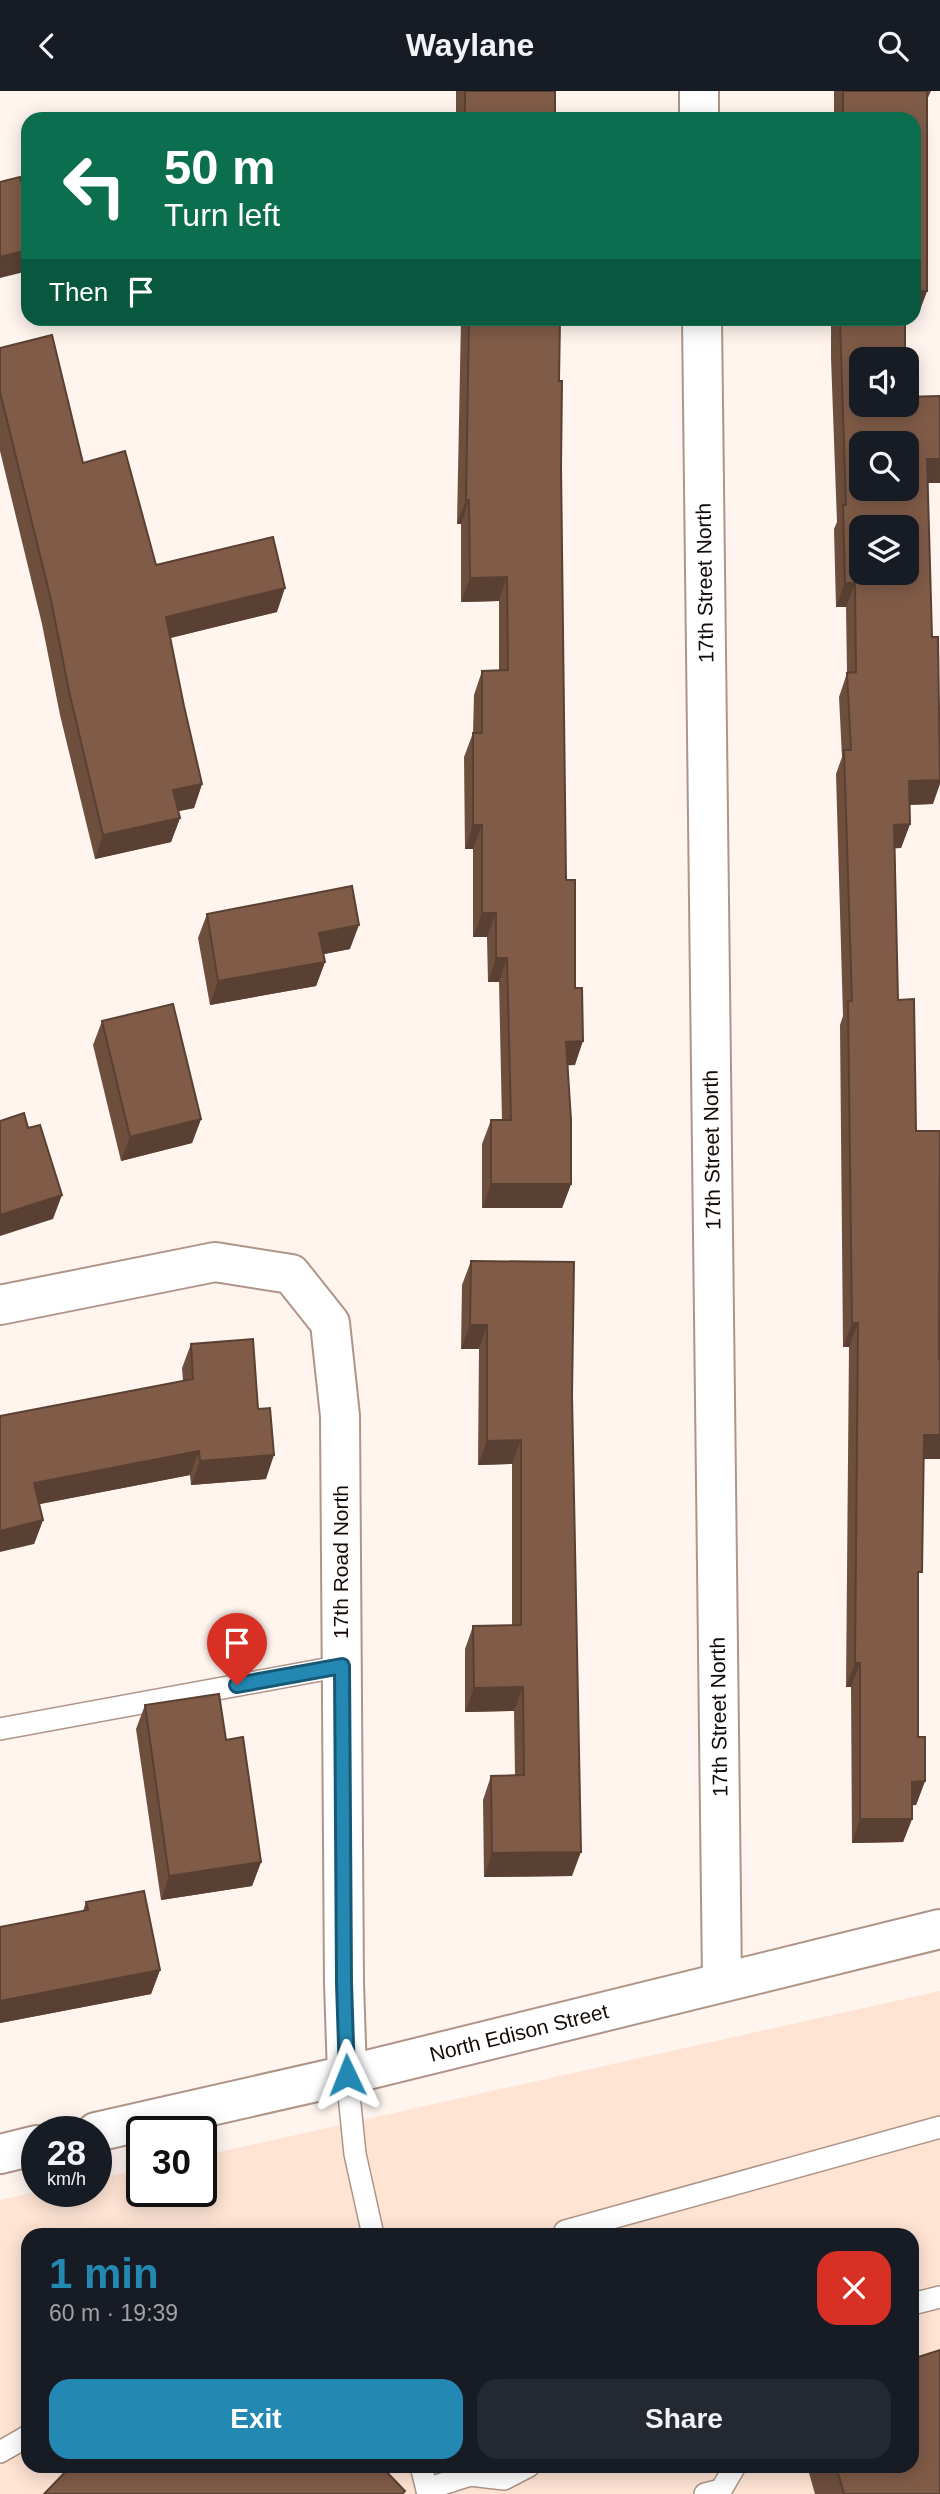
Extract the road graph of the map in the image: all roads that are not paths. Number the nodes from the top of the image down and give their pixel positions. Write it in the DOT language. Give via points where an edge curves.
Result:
graph roads {
  1 [pos="699,91"];
  2 [pos="699,112"];
  3 [pos="702,326"];
  4 [pos="0,1305"];
  5 [pos="342,1666"];
  6 [pos="0,1729"];
  7 [pos="940,1929"];
  8 [pos="722,1981"];
  9 [pos="347,2075"];
  10 [pos="940,2127"];
  11 [pos="112,2128"];
  12 [pos="21,2149"];
  13 [pos="0,2154"];
  14 [pos="371,2228"];
  15 [pos="576,2228"];
  16 [pos="940,2297"];
  17 [pos="919,2302"];
  18 [pos="21,2440"];
  19 [pos="0,2452"];
  20 [pos="423,2473"];
  21 [pos="467,2473"];
  22 [pos="484,2473"];
  23 [pos="516,2473"];
  24 [pos="731,2473"];
  25 [pos="427,2491"];
  26 [pos="705,2494"];
  1 -- 2 [label="street"];
  3 -- 8 [label="street, 17th Street North"];
  4 -- 5 [label="street, 17th Road North" via="215,1262 291,1274 330,1322 340,1416"];
  5 -- 6 [label="lane"];
  5 -- 9 [label="street, 17th Road North"];
  7 -- 8 [label="street, North Edison Street"];
  8 -- 9 [label="street, North Edison Street"];
  9 -- 11 [label="street, North Edison Street"];
  9 -- 14 [label="lane" via="355,2154"];
  10 -- 15 [label="lane"];
  12 -- 13 [label="street"];
  16 -- 17 [label="lane"];
  18 -- 19 [label="lane"];
  20 -- 25 [label="lane"];
  21 -- 25 [label="lane"];
  22 -- 23 [label="lane" via="504,2479"];
  24 -- 26 [label="lane" via="721,2490"];
}
